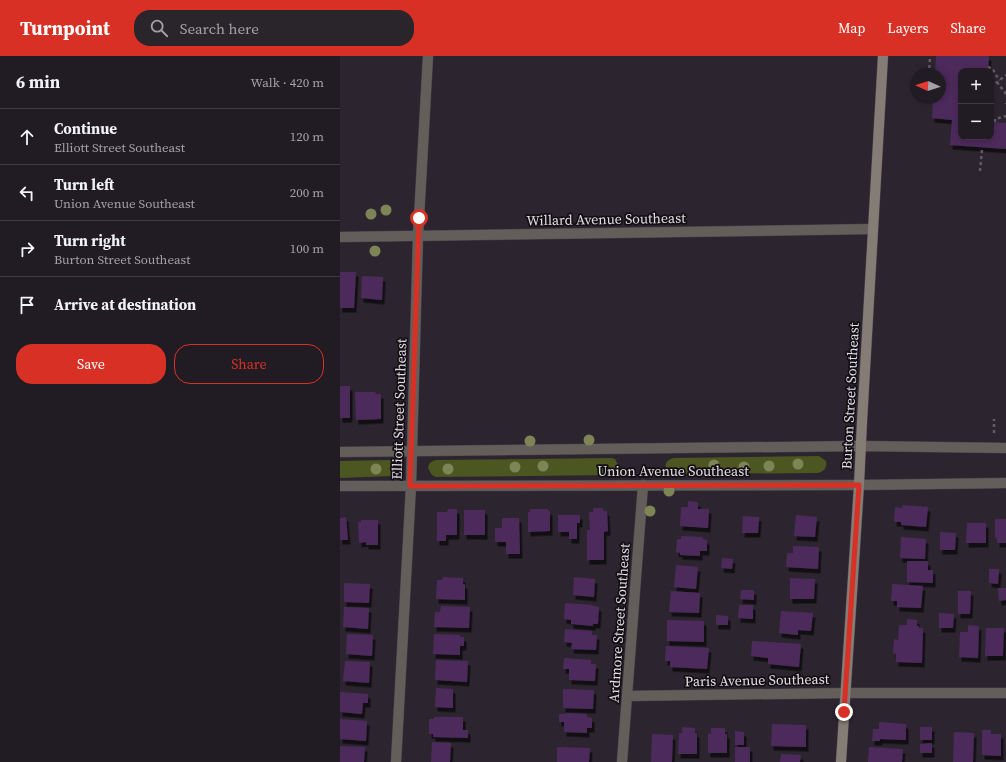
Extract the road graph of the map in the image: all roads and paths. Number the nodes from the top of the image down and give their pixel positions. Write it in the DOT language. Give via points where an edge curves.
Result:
graph roads {
  1 [pos="428,56"];
  2 [pos="883,56"];
  3 [pos="930,56"];
  4 [pos="988,67"];
  5 [pos="929,68"];
  6 [pos="1006,75"];
  7 [pos="998,81"];
  8 [pos="994,84"];
  9 [pos="1006,94"];
  10 [pos="1006,116"];
  11 [pos="995,122"];
  12 [pos="982,150"];
  13 [pos="980,172"];
  14 [pos="873,229"];
  15 [pos="418,236"];
  16 [pos="340,237"];
  17 [pos="994,419"];
  18 [pos="994,434"];
  19 [pos="861,446"];
  20 [pos="1006,448"];
  21 [pos="340,452"];
  22 [pos="411,452"];
  23 [pos="1006,483"];
  24 [pos="643,485"];
  25 [pos="859,485"];
  26 [pos="340,486"];
  27 [pos="410,486"];
  28 [pos="845,693"];
  29 [pos="1006,693"];
  30 [pos="628,696"];
  31 [pos="396,762"];
  32 [pos="622,762"];
  33 [pos="841,762"];
  1 -- 15 [label="street, Elliott Street Southeast"];
  2 -- 14 [label="main road, Burton Street Southeast"];
  3 -- 5 [label="path"];
  4 -- 7 [label="path" via="993,69"];
  6 -- 7 [label="path"];
  7 -- 8 [label="path"];
  7 -- 9 [label="path"];
  10 -- 11 [label="path" via="995,119"];
  12 -- 13 [label="path"];
  14 -- 15 [label="street, Willard Avenue Southeast"];
  14 -- 19 [label="main road, Burton Street Southeast"];
  15 -- 16 [label="street, Willard Avenue Southeast"];
  15 -- 22 [label="street, Elliott Street Southeast"];
  17 -- 18 [label="path"];
  19 -- 20 [label="street"];
  19 -- 22 [label="street"];
  19 -- 25 [label="main road, Burton Street Southeast"];
  21 -- 22 [label="street"];
  22 -- 27 [label="street, Elliott Street Southeast"];
  23 -- 25 [label="street, Union Avenue Southeast"];
  24 -- 25 [label="street, Union Avenue Southeast"];
  24 -- 27 [label="street, Union Avenue Southeast"];
  24 -- 30 [label="street, Ardmore Street Southeast"];
  25 -- 28 [label="main road, Burton Street Southeast"];
  26 -- 27 [label="street, Union Avenue Southeast"];
  27 -- 31 [label="street, Elliott Street Southeast"];
  28 -- 29 [label="street, Paris Avenue Southeast"];
  28 -- 30 [label="street, Paris Avenue Southeast"];
  28 -- 33 [label="main road, Burton Street Southeast"];
  30 -- 32 [label="street, Ardmore Street Southeast"];
}
